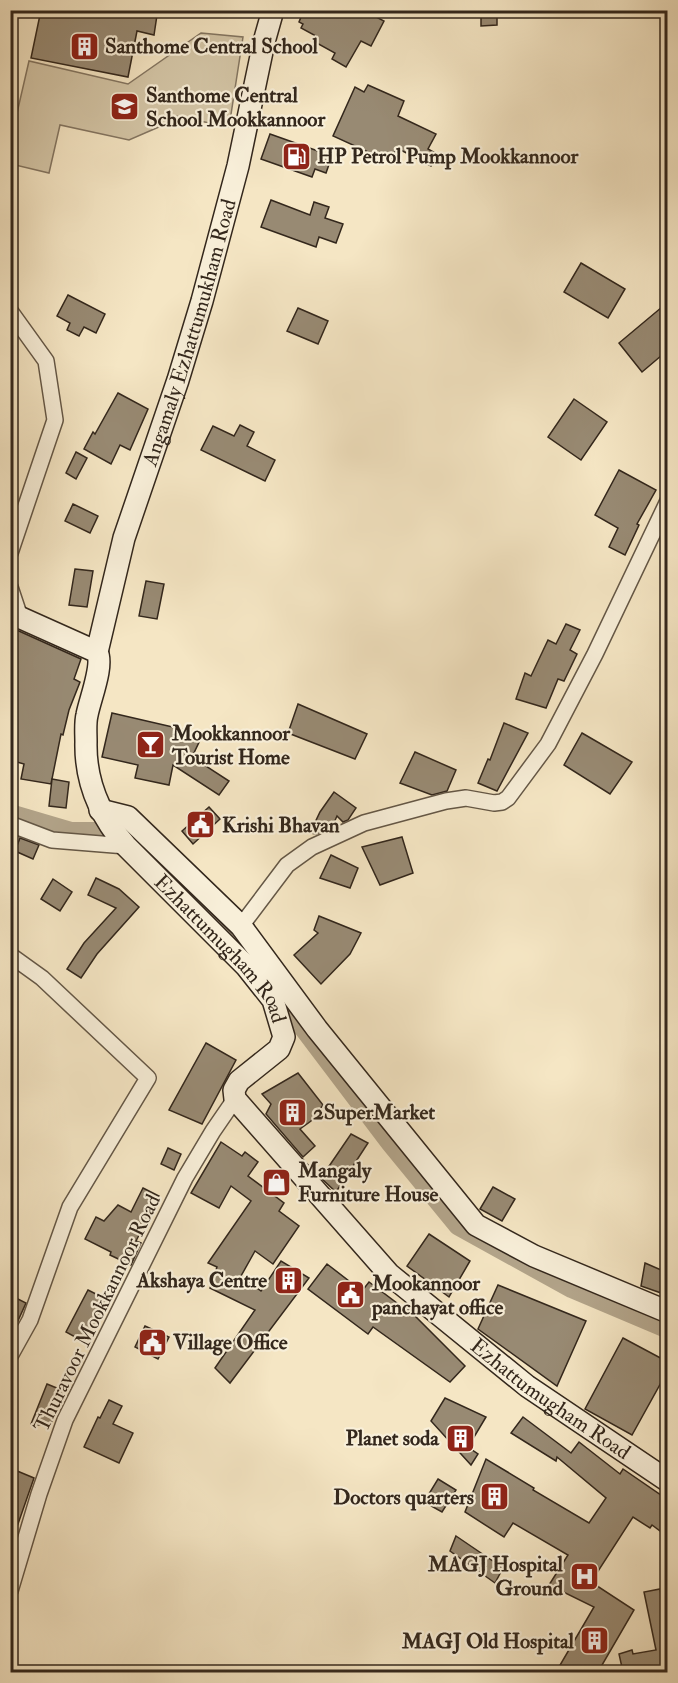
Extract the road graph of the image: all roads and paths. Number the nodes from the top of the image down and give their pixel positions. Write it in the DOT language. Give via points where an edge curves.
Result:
graph roads {
  1 [pos="273,10"];
  2 [pos="10,311"];
  3 [pos="668,501"];
  4 [pos="10,553"];
  5 [pos="10,587"];
  6 [pos="15,615"];
  7 [pos="97,652"];
  8 [pos="10,824"];
  9 [pos="112,829"];
  10 [pos="241,926"];
  11 [pos="10,955"];
  12 [pos="235,1099"];
  13 [pos="668,1312"];
  14 [pos="10,1356"];
  15 [pos="668,1481"];
  16 [pos="10,1591"];
  1 -- 7 [label="street, Angamaly Ezhattumukham Road" via="202,301 124,538"];
  2 -- 4 [label="street" via="46,361 55,420"];
  3 -- 10 [label="street" via="548,744 508,798 494,803 466,798 446,801 364,823 312,847 287,865"];
  5 -- 6 [label="street"];
  6 -- 7 [label="street"];
  7 -- 9 [label="street, Angamaly Ezhattumukham Road" via="100,662 86,717 88,780"];
  8 -- 9 [label="street" via="52,840"];
  9 -- 10 [label="street" via="128,817"];
  9 -- 12 [label="street, Ezhattumugham Road" via="246,966 273,1000 284,1037 282,1043 240,1081 234,1090"];
  10 -- 13 [label="street" via="316,1029 476,1225 534,1256"];
  11 -- 14 [label="street" via="42,978 148,1078 69,1207 30,1320"];
  12 -- 15 [label="street, Ezhattumugham Road" via="389,1274 527,1386"];
  12 -- 16 [label="street, Thuravoor Mookkannoor Road" via="185,1178 64,1420"];
}
